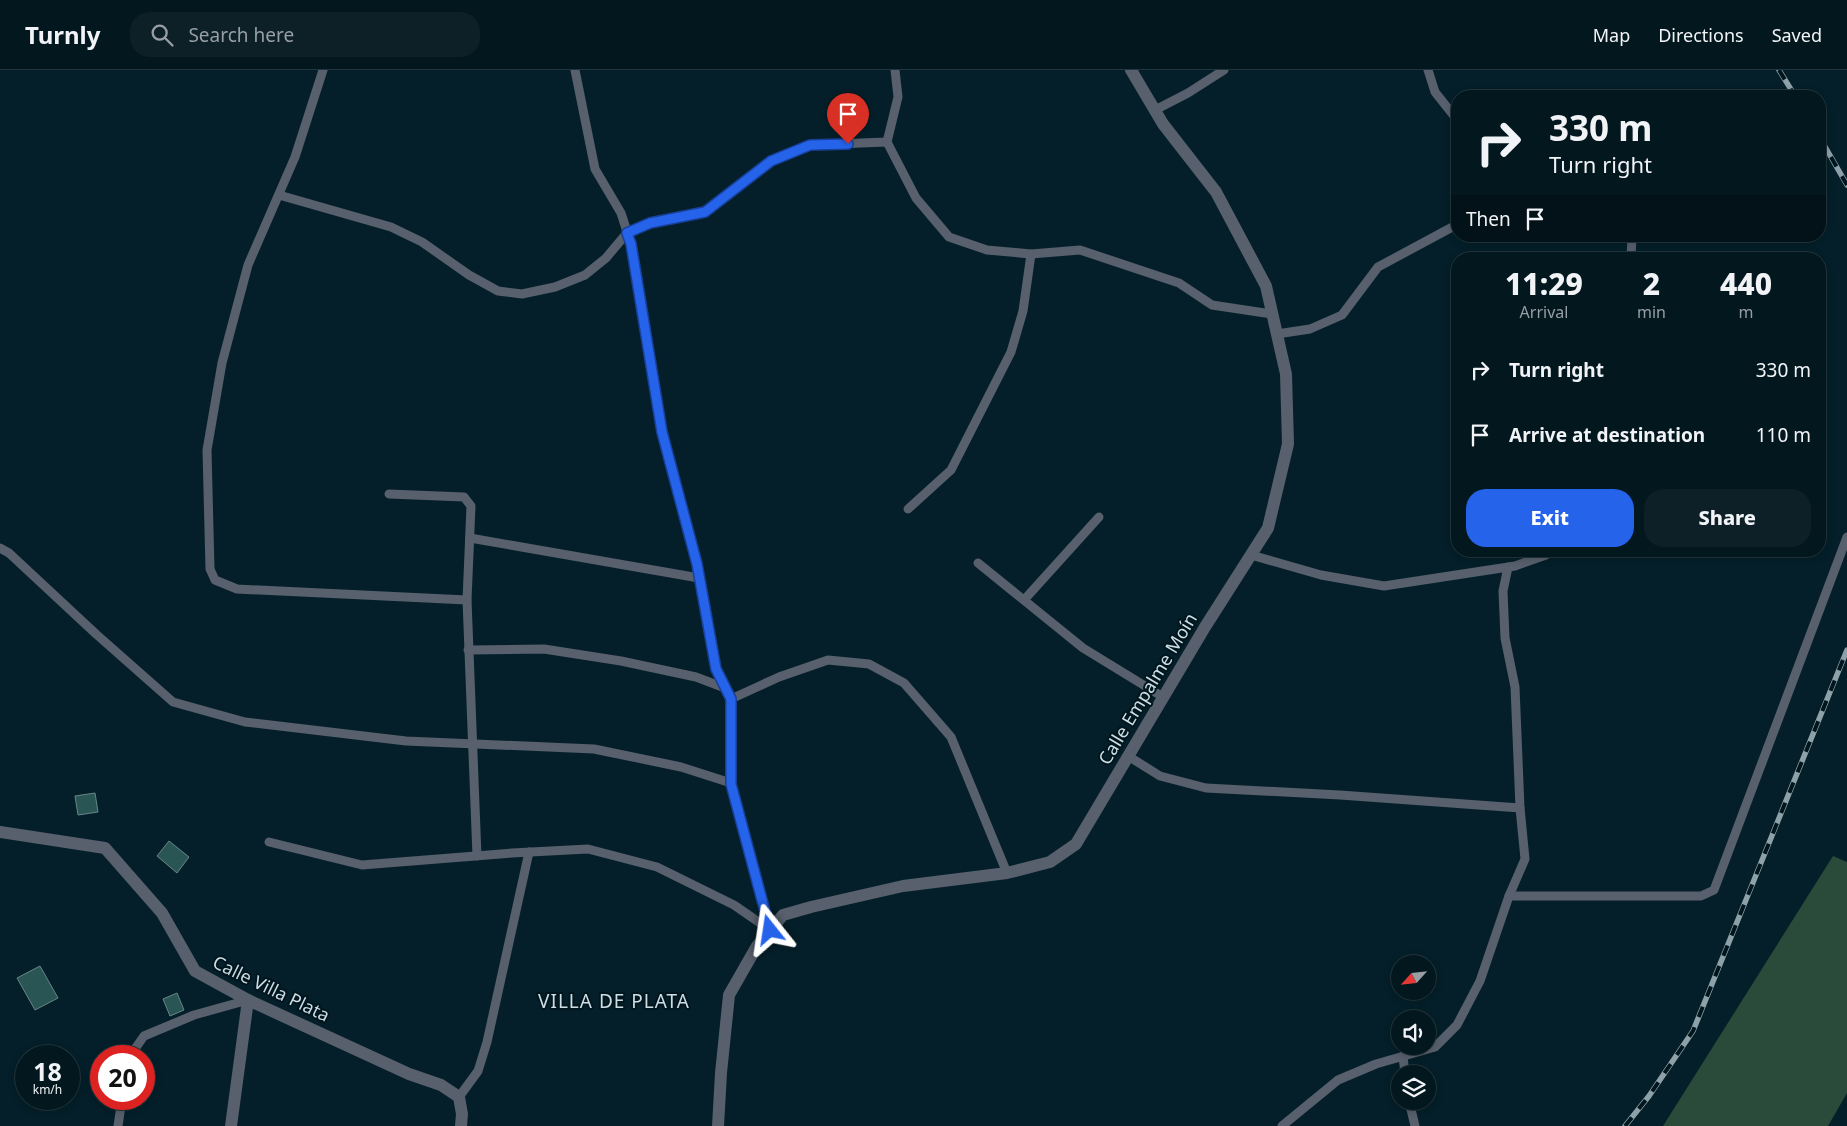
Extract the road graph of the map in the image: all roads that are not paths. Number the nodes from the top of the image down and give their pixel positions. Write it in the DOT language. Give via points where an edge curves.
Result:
graph roads {
  1 [pos="323,70"];
  2 [pos="575,70"];
  3 [pos="895,70"];
  4 [pos="1130,70"];
  5 [pos="1224,70"];
  6 [pos="1428,70"];
  7 [pos="1155,110"];
  8 [pos="1451,112"];
  9 [pos="887,142"];
  10 [pos="279,194"];
  11 [pos="1451,228"];
  12 [pos="627,233"];
  13 [pos="1031,254"];
  14 [pos="1272,314"];
  15 [pos="1277,334"];
  16 [pos="389,494"];
  17 [pos="908,509"];
  18 [pos="1099,517"];
  19 [pos="470,538"];
  20 [pos="1847,538"];
  21 [pos="0,548"];
  22 [pos="1251,555"];
  23 [pos="1540,557"];
  24 [pos="978,563"];
  25 [pos="1508,567"];
  26 [pos="699,578"];
  27 [pos="466,600"];
  28 [pos="1024,600"];
  29 [pos="468,650"];
  30 [pos="725,688"];
  31 [pos="1163,697"];
  32 [pos="731,699"];
  33 [pos="472,743"];
  34 [pos="1128,756"];
  35 [pos="731,784"];
  36 [pos="1520,808"];
  37 [pos="0,832"];
  38 [pos="269,842"];
  39 [pos="529,852"];
  40 [pos="476,856"];
  41 [pos="1007,873"];
  42 [pos="1509,896"];
  43 [pos="770,930"];
  44 [pos="248,1000"];
  45 [pos="138,1045"];
  46 [pos="1403,1056"];
  47 [pos="1404,1065"];
  48 [pos="459,1097"];
  49 [pos="120,1110"];
  50 [pos="1411,1110"];
  51 [pos="118,1126"];
  52 [pos="231,1126"];
  53 [pos="461,1126"];
  54 [pos="718,1126"];
  55 [pos="1282,1126"];
  56 [pos="1415,1126"];
  1 -- 10 [label="lane"];
  2 -- 12 [label="lane" via="595,169 621,213"];
  3 -- 9 [label="lane" via="898,97"];
  4 -- 7 [label="street, Calle Empalme Moín"];
  5 -- 7 [label="lane"];
  6 -- 8 [label="lane" via="1435,92"];
  7 -- 14 [label="street, Calle Empalme Moín" via="1216,192 1266,286"];
  9 -- 12 [label="lane" via="810,145 771,161 705,212 650,223"];
  9 -- 13 [label="lane" via="916,198 948,237 987,250"];
  10 -- 12 [label="lane" via="391,227 422,242 498,291 522,294 555,287 585,274 606,258"];
  10 -- 27 [label="lane" via="248,265 222,363 208,450 210,569 215,580 237,589"];
  11 -- 15 [label="lane" via="1378,267 1342,315 1310,329"];
  12 -- 26 [label="lane" via="662,432"];
  13 -- 14 [label="lane" via="1080,250 1179,283 1212,306"];
  13 -- 17 [label="lane" via="1023,311 1011,352 951,470"];
  14 -- 15 [label="street, Calle Empalme Moín"];
  15 -- 22 [label="street, Calle Empalme Moín" via="1286,374 1288,444 1268,528"];
  16 -- 19 [label="lane" via="464,497 472,506"];
  18 -- 28 [label="lane"];
  19 -- 26 [label="lane"];
  19 -- 27 [label="lane"];
  20 -- 42 [label="lane" via="1714,890 1702,896"];
  21 -- 33 [label="lane" via="173,702 245,722 406,741"];
  22 -- 25 [label="lane" via="1321,575 1384,586"];
  22 -- 31 [label="street, Calle Empalme Moín"];
  23 -- 25 [label="lane"];
  24 -- 28 [label="lane"];
  25 -- 36 [label="lane" via="1503,591 1505,638 1515,687"];
  26 -- 30 [label="lane" via="716,669"];
  27 -- 29 [label="lane"];
  28 -- 31 [label="lane" via="1083,648"];
  29 -- 30 [label="lane" via="544,649 696,677"];
  29 -- 33 [label="lane"];
  30 -- 32 [label="lane"];
  31 -- 34 [label="street, Calle Empalme Moín"];
  32 -- 35 [label="lane"];
  32 -- 41 [label="lane" via="779,677 828,660 869,664 904,683 951,737"];
  33 -- 35 [label="lane" via="594,749 681,767"];
  33 -- 40 [label="lane"];
  34 -- 36 [label="lane" via="1160,776 1206,788"];
  34 -- 41 [label="street, Calle Empalme Moín" via="1076,844 1050,862"];
  35 -- 43 [label="lane"];
  36 -- 42 [label="lane" via="1525,859"];
  37 -- 44 [label="street, Calle Villa Plata" via="105,848 162,913 195,971"];
  38 -- 40 [label="lane" via="362,865"];
  39 -- 40 [label="lane"];
  39 -- 43 [label="lane" via="588,849 657,867 734,905"];
  39 -- 48 [label="lane" via="487,1042 478,1071"];
  41 -- 43 [label="street, Calle Empalme Moín" via="903,886 811,907 782,915"];
  42 -- 46 [label="lane" via="1480,981 1457,1025 1435,1047"];
  43 -- 54 [label="street, Calle Empalme Moín" via="729,995"];
  44 -- 45 [label="lane" via="194,1015 144,1036"];
  44 -- 48 [label="street, Calle Villa Plata" via="409,1074 441,1085"];
  44 -- 52 [label="street"];
  46 -- 47 [label="lane"];
  46 -- 55 [label="lane" via="1338,1080"];
  48 -- 53 [label="street"];
  49 -- 51 [label="lane"];
  50 -- 56 [label="lane"];
}
